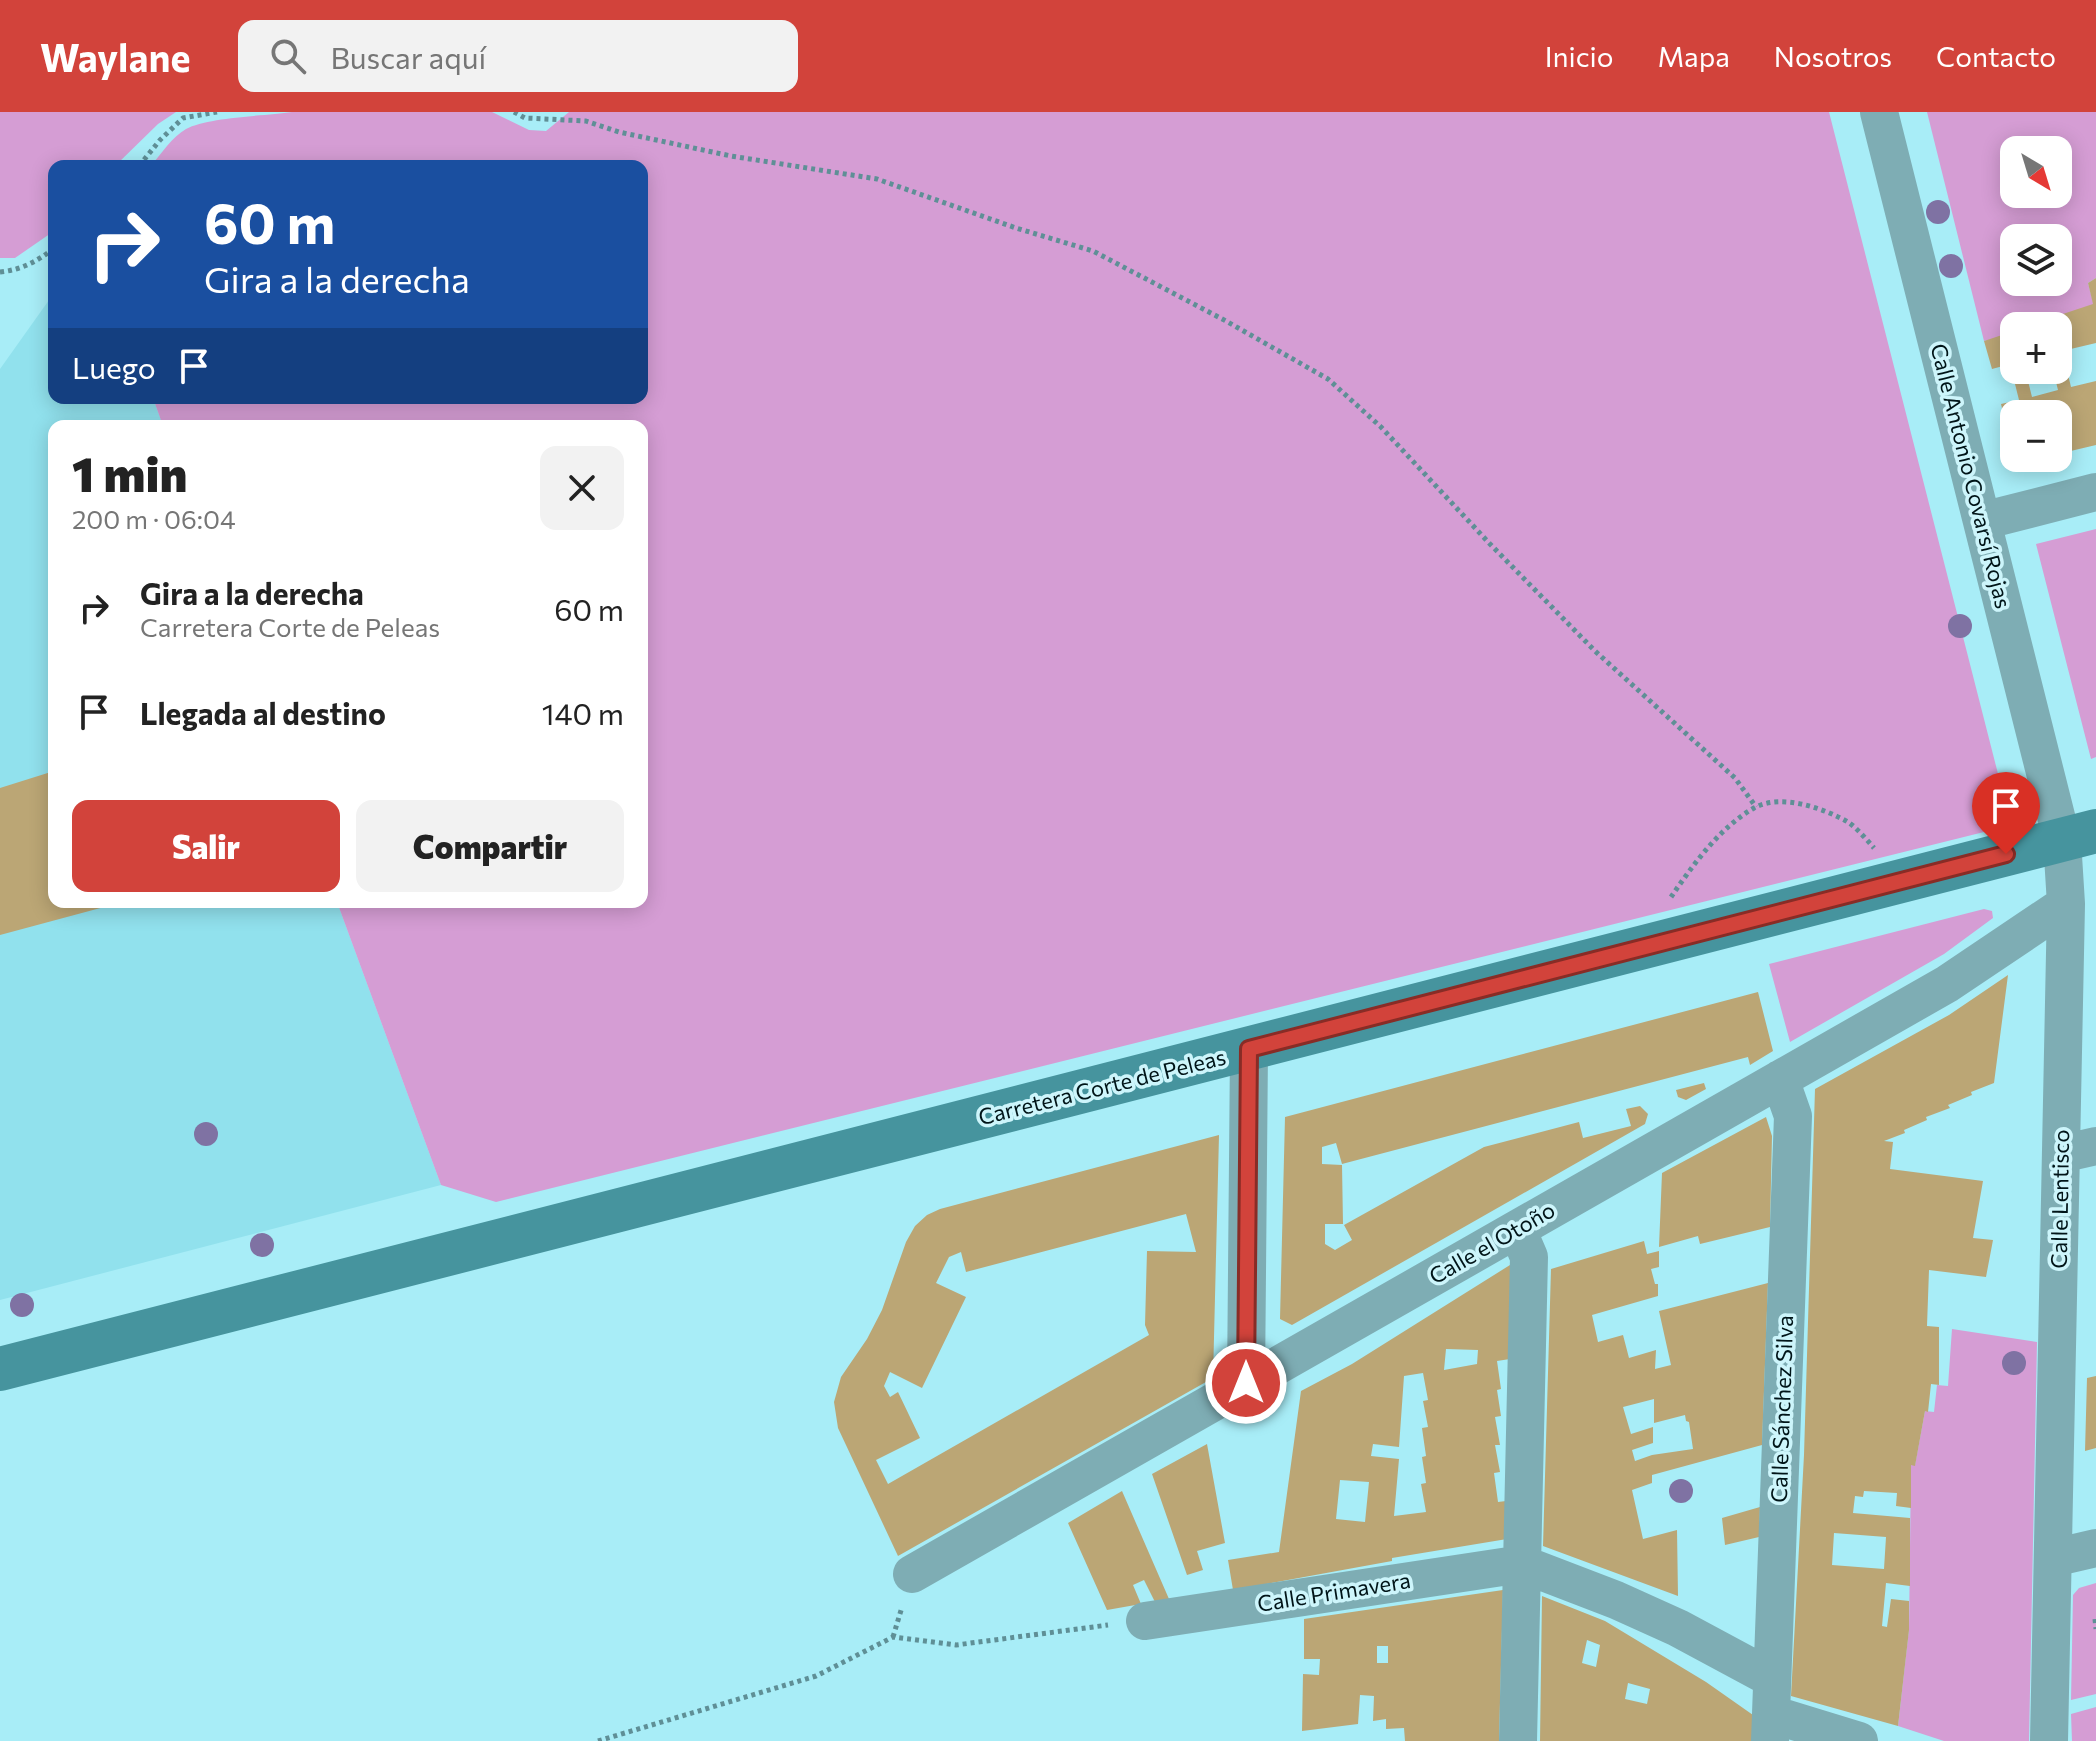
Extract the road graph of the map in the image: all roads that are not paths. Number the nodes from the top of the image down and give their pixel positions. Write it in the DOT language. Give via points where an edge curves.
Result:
graph roads {
  1 [pos="1879,112"];
  2 [pos="2096,492"];
  3 [pos="1982,521"];
  4 [pos="2079,836"];
  5 [pos="2066,904"];
  6 [pos="1249,1049"];
  7 [pos="1780,1079"];
  8 [pos="2079,1150"];
  9 [pos="1517,1229"];
  10 [pos="0,1369"];
  11 [pos="1246,1383"];
  12 [pos="2096,1548"];
  13 [pos="2053,1558"];
  14 [pos="1522,1564"];
  15 [pos="912,1574"];
  16 [pos="1145,1621"];
  17 [pos="1771,1711"];
  18 [pos="1518,1741"];
  19 [pos="1859,1741"];
  20 [pos="2049,1741"];
  1 -- 3 [label="street, Calle Antonio Covarsí Rojas"];
  2 -- 3 [label="street"];
  3 -- 4 [label="street, Calle Antonio Covarsí Rojas"];
  4 -- 5 [label="street, Calle Lentisco"];
  4 -- 6 [label="street, Carretera Corte de Peleas"];
  5 -- 7 [label="street, Calle el Otoño" via="1947,984"];
  5 -- 8 [label="street, Calle Lentisco"];
  6 -- 10 [label="street, Carretera Corte de Peleas"];
  6 -- 11 [label="street"];
  7 -- 9 [label="street, Calle el Otoño"];
  7 -- 17 [label="street, Calle Sánchez Silva" via="1793,1116"];
  8 -- 13 [label="street, Calle Lentisco"];
  9 -- 11 [label="street, Calle el Otoño"];
  9 -- 14 [label="street" via="1529,1257"];
  11 -- 15 [label="street, Calle el Otoño"];
  12 -- 13 [label="street"];
  13 -- 20 [label="street, Calle Lentisco"];
  14 -- 16 [label="street, Calle Primavera"];
  14 -- 17 [label="street" via="1678,1628"];
  14 -- 18 [label="street"];
  17 -- 19 [label="street"];
}
